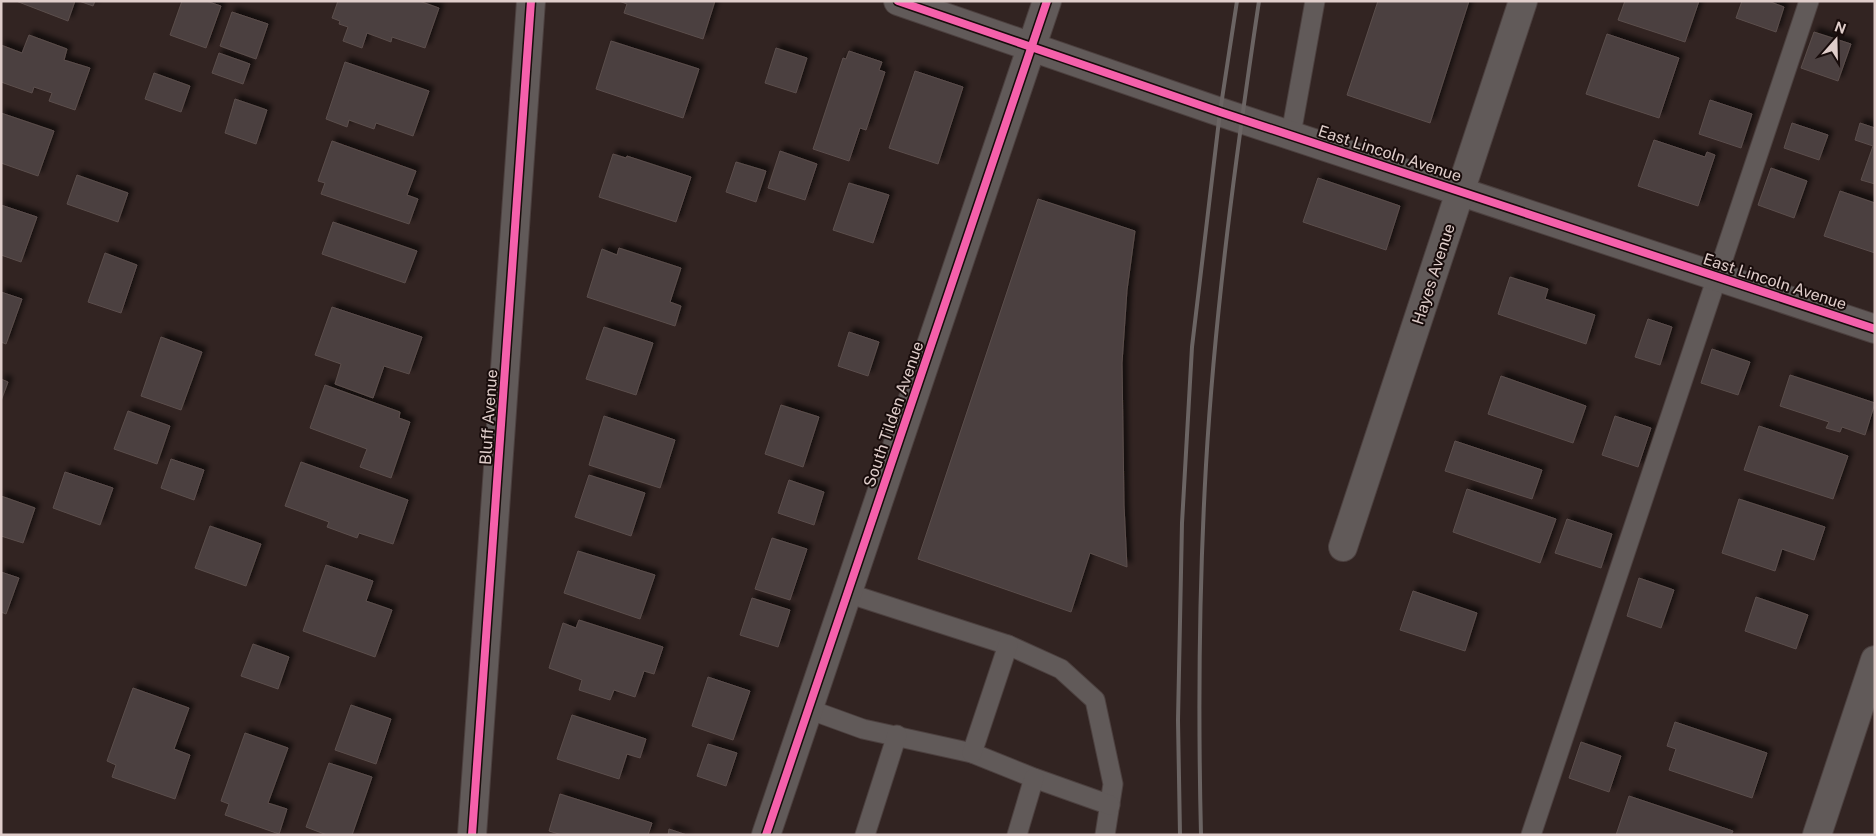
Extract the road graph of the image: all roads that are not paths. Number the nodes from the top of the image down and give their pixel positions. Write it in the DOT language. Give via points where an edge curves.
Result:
graph roads {
  1 [pos="531,1"];
  2 [pos="898,1"];
  3 [pos="1046,1"];
  4 [pos="1315,1"];
  5 [pos="1523,1"];
  6 [pos="1809,1"];
  7 [pos="1031,47"];
  8 [pos="1291,134"];
  9 [pos="1461,190"];
  10 [pos="1718,276"];
  11 [pos="1875,329"];
  12 [pos="1343,547"];
  13 [pos="847,593"];
  14 [pos="1008,645"];
  15 [pos="1875,660"];
  16 [pos="808,709"];
  17 [pos="897,735"];
  18 [pos="972,753"];
  19 [pos="1034,778"];
  20 [pos="1110,805"];
  21 [pos="472,835"];
  22 [pos="766,835"];
  23 [pos="865,835"];
  24 [pos="1017,835"];
  25 [pos="1105,835"];
  26 [pos="1531,835"];
  27 [pos="1817,835"];
  1 -- 21 [label="street, Bluff Avenue"];
  2 -- 7 [label="street, East Lincoln Avenue"];
  3 -- 7 [label="street, South Tilden Avenue"];
  4 -- 8 [label="lane"];
  5 -- 9 [label="street, Hayes Avenue"];
  6 -- 10 [label="lane"];
  7 -- 8 [label="street, East Lincoln Avenue"];
  7 -- 13 [label="street, South Tilden Avenue"];
  8 -- 9 [label="street, East Lincoln Avenue"];
  9 -- 10 [label="street, East Lincoln Avenue"];
  9 -- 12 [label="street, Hayes Avenue"];
  10 -- 11 [label="street, East Lincoln Avenue"];
  10 -- 26 [label="lane"];
  13 -- 14 [label="lane"];
  13 -- 16 [label="street, South Tilden Avenue"];
  14 -- 18 [label="lane"];
  14 -- 20 [label="lane" via="1061,669 1095,700 1113,784"];
  15 -- 27 [label="street"];
  16 -- 17 [label="lane" via="863,729"];
  16 -- 22 [label="street, South Tilden Avenue"];
  17 -- 18 [label="lane"];
  17 -- 23 [label="lane"];
  18 -- 19 [label="lane"];
  19 -- 20 [label="lane"];
  19 -- 24 [label="lane"];
  20 -- 25 [label="lane"];
}
